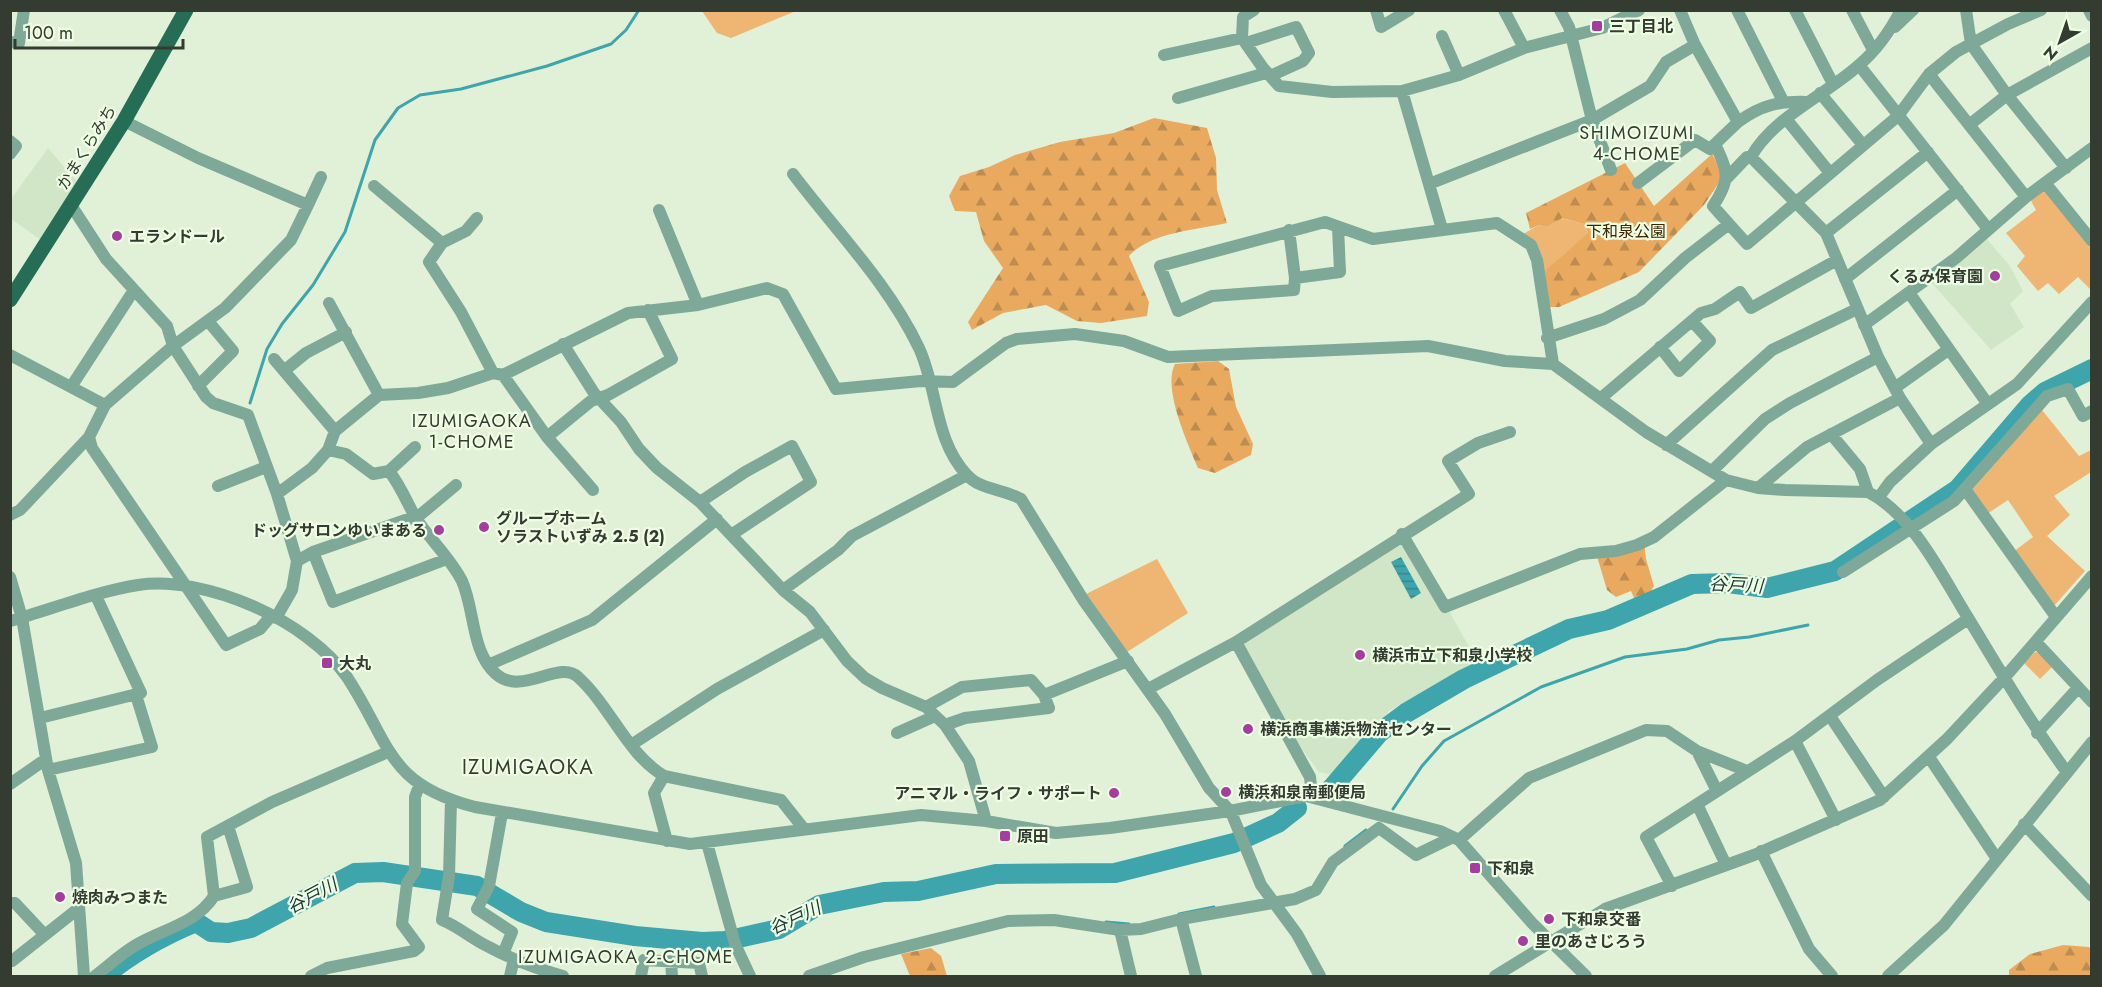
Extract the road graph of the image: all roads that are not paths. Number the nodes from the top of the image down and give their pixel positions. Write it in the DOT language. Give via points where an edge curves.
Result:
graph roads {
  1 [pos="24,10"];
  2 [pos="186,10"];
  3 [pos="1254,10"];
  4 [pos="1376,10"];
  5 [pos="1409,10"];
  6 [pos="1504,10"];
  7 [pos="1560,10"];
  8 [pos="1680,10"];
  9 [pos="1737,10"];
  10 [pos="1795,10"];
  11 [pos="1852,10"];
  12 [pos="1901,10"];
  13 [pos="1913,10"];
  14 [pos="1966,10"];
  15 [pos="2040,10"];
  16 [pos="2089,10"];
  17 [pos="1632,12"];
  18 [pos="2091,16"];
  19 [pos="1888,34"];
  20 [pos="1442,36"];
  21 [pos="1571,37"];
  22 [pos="1244,40"];
  23 [pos="10,42"];
  24 [pos="1971,44"];
  25 [pos="1695,45"];
  26 [pos="1524,48"];
  27 [pos="2091,48"];
  28 [pos="1873,50"];
  29 [pos="1164,55"];
  30 [pos="1859,65"];
  31 [pos="1268,74"];
  32 [pos="1929,74"];
  33 [pos="1459,75"];
  34 [pos="1833,84"];
  35 [pos="1402,92"];
  36 [pos="1820,93"];
  37 [pos="2007,95"];
  38 [pos="1178,98"];
  39 [pos="1783,101"];
  40 [pos="1807,102"];
  41 [pos="1898,116"];
  42 [pos="1592,120"];
  43 [pos="1786,120"];
  44 [pos="124,121"];
  45 [pos="1738,122"];
  46 [pos="1969,125"];
  47 [pos="10,141"];
  48 [pos="1715,144"];
  49 [pos="1863,145"];
  50 [pos="2091,148"];
  51 [pos="1928,152"];
  52 [pos="10,154"];
  53 [pos="1751,157"];
  54 [pos="2066,168"];
  55 [pos="1611,170"];
  56 [pos="1830,173"];
  57 [pos="793,174"];
  58 [pos="321,177"];
  59 [pos="1726,179"];
  60 [pos="1638,183"];
  61 [pos="1430,184"];
  62 [pos="2046,184"];
  63 [pos="374,186"];
  64 [pos="1958,190"];
  65 [pos="2026,197"];
  66 [pos="1796,202"];
  67 [pos="71,205"];
  68 [pos="308,205"];
  69 [pos="659,210"];
  70 [pos="477,218"];
  71 [pos="1730,224"];
  72 [pos="1338,227"];
  73 [pos="1442,229"];
  74 [pos="1988,229"];
  75 [pos="1289,230"];
  76 [pos="1826,233"];
  77 [pos="2091,242"];
  78 [pos="442,243"];
  79 [pos="1837,260"];
  80 [pos="1295,278"];
  81 [pos="1845,279"];
  82 [pos="134,290"];
  83 [pos="1910,294"];
  84 [pos="10,300"];
  85 [pos="2091,302"];
  86 [pos="329,303"];
  87 [pos="698,305"];
  88 [pos="1857,309"];
  89 [pos="648,310"];
  90 [pos="208,321"];
  91 [pos="1692,321"];
  92 [pos="1864,325"];
  93 [pos="346,332"];
  94 [pos="1547,338"];
  95 [pos="563,344"];
  96 [pos="173,346"];
  97 [pos="1660,347"];
  98 [pos="1948,350"];
  99 [pos="10,355"];
  100 [pos="1878,357"];
  101 [pos="274,359"];
  102 [pos="1553,364"];
  103 [pos="285,370"];
  104 [pos="498,374"];
  105 [pos="930,382"];
  106 [pos="198,386"];
  107 [pos="70,387"];
  108 [pos="1898,392"];
  109 [pos="379,395"];
  110 [pos="598,398"];
  111 [pos="1601,398"];
  112 [pos="1987,404"];
  113 [pos="105,405"];
  114 [pos="2091,411"];
  115 [pos="334,431"];
  116 [pos="1510,432"];
  117 [pos="1831,434"];
  118 [pos="89,437"];
  119 [pos="547,437"];
  120 [pos="1931,444"];
  121 [pos="1666,445"];
  122 [pos="415,447"];
  123 [pos="328,450"];
  124 [pos="266,467"];
  125 [pos="389,471"];
  126 [pos="1712,471"];
  127 [pos="967,475"];
  128 [pos="1726,480"];
  129 [pos="456,485"];
  130 [pos="218,486"];
  131 [pos="1758,488"];
  132 [pos="1965,489"];
  133 [pos="593,490"];
  134 [pos="277,494"];
  135 [pos="1873,494"];
  136 [pos="700,502"];
  137 [pos="10,515"];
  138 [pos="414,515"];
  139 [pos="717,519"];
  140 [pos="1907,526"];
  141 [pos="1402,534"];
  142 [pos="732,535"];
  143 [pos="313,552"];
  144 [pos="447,559"];
  145 [pos="297,561"];
  146 [pos="1843,572"];
  147 [pos="2091,576"];
  148 [pos="10,577"];
  149 [pos="185,586"];
  150 [pos="783,590"];
  151 [pos="96,596"];
  152 [pos="273,617"];
  153 [pos="2056,617"];
  154 [pos="1968,619"];
  155 [pos="16,620"];
  156 [pos="824,630"];
  157 [pos="1236,642"];
  158 [pos="2036,642"];
  159 [pos="1128,661"];
  160 [pos="488,665"];
  161 [pos="2005,677"];
  162 [pos="1148,689"];
  163 [pos="2077,689"];
  164 [pos="1044,694"];
  165 [pos="136,695"];
  166 [pos="2091,702"];
  167 [pos="931,711"];
  168 [pos="1830,716"];
  169 [pos="40,718"];
  170 [pos="945,725"];
  171 [pos="897,733"];
  172 [pos="2037,733"];
  173 [pos="1795,741"];
  174 [pos="2091,742"];
  175 [pos="631,745"];
  176 [pos="1697,751"];
  177 [pos="388,752"];
  178 [pos="1929,757"];
  179 [pos="47,765"];
  180 [pos="1746,771"];
  181 [pos="2066,771"];
  182 [pos="664,776"];
  183 [pos="10,784"];
  184 [pos="419,786"];
  185 [pos="1716,791"];
  186 [pos="1305,796"];
  187 [pos="1884,797"];
  188 [pos="451,801"];
  189 [pos="1697,804"];
  190 [pos="1230,811"];
  191 [pos="502,813"];
  192 [pos="1836,820"];
  193 [pos="986,821"];
  194 [pos="2024,824"];
  195 [pos="228,826"];
  196 [pos="804,830"];
  197 [pos="1456,839"];
  198 [pos="667,841"];
  199 [pos="707,843"];
  200 [pos="1761,851"];
  201 [pos="1997,859"];
  202 [pos="1726,865"];
  203 [pos="1672,886"];
  204 [pos="214,896"];
  205 [pos="2091,896"];
  206 [pos="1270,899"];
  207 [pos="10,903"];
  208 [pos="79,908"];
  209 [pos="1181,919"];
  210 [pos="1120,930"];
  211 [pos="44,934"];
  212 [pos="1553,943"];
  213 [pos="509,956"];
  214 [pos="10,959"];
  215 [pos="672,962"];
  216 [pos="84,976"];
  217 [pos="95,976"];
  218 [pos="311,976"];
  219 [pos="510,976"];
  220 [pos="559,976"];
  221 [pos="641,976"];
  222 [pos="672,976"];
  223 [pos="702,976"];
  224 [pos="750,976"];
  225 [pos="809,976"];
  226 [pos="1131,976"];
  227 [pos="1196,976"];
  228 [pos="1320,976"];
  229 [pos="1495,976"];
  230 [pos="1586,976"];
  231 [pos="1832,976"];
  232 [pos="1888,976"];
  1 -- 23 [label="street" via="19,43"];
  2 -- 44 [label="main road, かまくらみち"];
  3 -- 22 [label="street" via="1243,17"];
  4 -- 5 [label="street" via="1381,27"];
  6 -- 26 [label="street"];
  7 -- 21 [label="street"];
  8 -- 25 [label="street"];
  9 -- 39 [label="street"];
  10 -- 34 [label="street"];
  11 -- 28 [label="street"];
  12 -- 19 [label="street"];
  13 -- 19 [label="street"];
  14 -- 24 [label="street"];
  15 -- 24 [label="street"];
  16 -- 18 [label="street"];
  17 -- 21 [label="street" via="1602,28"];
  19 -- 28 [label="street"];
  20 -- 33 [label="street"];
  21 -- 26 [label="street"];
  21 -- 42 [label="street"];
  22 -- 29 [label="street"];
  22 -- 31 [label="street"];
  22 -- 31 [label="street" via="1296,27 1309,53 1303,61"];
  24 -- 32 [label="street"];
  24 -- 37 [label="street"];
  25 -- 42 [label="street" via="1666,62 1650,86"];
  25 -- 45 [label="street"];
  26 -- 33 [label="street"];
  27 -- 37 [label="street"];
  28 -- 30 [label="street"];
  30 -- 34 [label="street"];
  30 -- 41 [label="street"];
  31 -- 35 [label="street" via="1279,86 1306,90"];
  31 -- 38 [label="street"];
  32 -- 41 [label="street"];
  32 -- 46 [label="street"];
  33 -- 35 [label="street"];
  34 -- 36 [label="street"];
  35 -- 61 [label="street"];
  36 -- 40 [label="street"];
  36 -- 49 [label="street"];
  37 -- 46 [label="street"];
  37 -- 54 [label="street"];
  39 -- 40 [label="street"];
  39 -- 45 [label="street" via="1751,112"];
  40 -- 43 [label="street"];
  41 -- 49 [label="street"];
  41 -- 51 [label="street"];
  42 -- 55 [label="street"];
  42 -- 61 [label="street"];
  43 -- 53 [label="street" via="1759,142"];
  43 -- 56 [label="street"];
  44 -- 67 [label="main road, かまくらみち"];
  44 -- 68 [label="street" via="198,159"];
  45 -- 48 [label="street"];
  46 -- 65 [label="street"];
  47 -- 52 [label="street" via="16,146"];
  48 -- 59 [label="street" via="1727,169"];
  48 -- 60 [label="street" via="1710,149 1695,140"];
  49 -- 56 [label="street"];
  50 -- 54 [label="street"];
  51 -- 64 [label="street"];
  51 -- 76 [label="street"];
  53 -- 59 [label="street"];
  53 -- 66 [label="street"];
  54 -- 62 [label="street"];
  56 -- 66 [label="street"];
  57 -- 105 [label="street" via="871,271 920,350"];
  58 -- 68 [label="street"];
  59 -- 71 [label="street" via="1713,206"];
  61 -- 73 [label="street"];
  62 -- 65 [label="street"];
  62 -- 77 [label="street"];
  63 -- 78 [label="street"];
  64 -- 74 [label="street"];
  64 -- 81 [label="street"];
  65 -- 74 [label="street"];
  66 -- 71 [label="street" via="1747,244"];
  66 -- 76 [label="street"];
  67 -- 82 [label="street" via="106,259"];
  67 -- 84 [label="main road, かまくらみち"];
  68 -- 90 [label="street" via="291,240"];
  69 -- 87 [label="street"];
  70 -- 78 [label="street" via="466,231"];
  71 -- 94 [label="street" via="1685,258 1640,300 1604,319"];
  72 -- 73 [label="street" via="1373,239"];
  72 -- 75 [label="street" via="1325,222"];
  72 -- 80 [label="street" via="1340,272"];
  73 -- 94 [label="street" via="1497,223 1531,245 1537,260"];
  74 -- 83 [label="street"];
  75 -- 80 [label="street"];
  75 -- 80 [label="street" via="1160,266 1178,311 1212,296 1294,290"];
  76 -- 79 [label="street"];
  78 -- 104 [label="street" via="429,262"];
  79 -- 81 [label="street"];
  79 -- 91 [label="street" via="1751,308 1740,292"];
  81 -- 88 [label="street"];
  82 -- 96 [label="street" via="167,326"];
  82 -- 107 [label="street"];
  83 -- 92 [label="street"];
  83 -- 98 [label="street"];
  85 -- 112 [label="street" via="2016,384"];
  86 -- 93 [label="street"];
  87 -- 89 [label="street"];
  87 -- 105 [label="street" via="775,289 783,294 836,389"];
  88 -- 92 [label="street"];
  88 -- 121 [label="street" via="1772,350"];
  89 -- 95 [label="street" via="628,313"];
  89 -- 110 [label="street" via="672,359"];
  90 -- 96 [label="street"];
  90 -- 106 [label="street" via="233,351"];
  91 -- 97 [label="street"];
  91 -- 97 [label="street" via="1710,341 1679,371"];
  92 -- 100 [label="street"];
  93 -- 103 [label="street" via="306,353"];
  93 -- 109 [label="street"];
  94 -- 102 [label="street"];
  95 -- 104 [label="street"];
  95 -- 110 [label="street"];
  96 -- 106 [label="street"];
  96 -- 113 [label="street"];
  97 -- 111 [label="street"];
  98 -- 108 [label="street"];
  98 -- 112 [label="street"];
  99 -- 107 [label="street"];
  100 -- 108 [label="street"];
  100 -- 126 [label="street" via="1765,419"];
  101 -- 103 [label="street"];
  102 -- 105 [label="street" via="1505,361 1428,346 1168,357 1124,341 1075,334 1017,339 958,379"];
  102 -- 111 [label="street"];
  103 -- 115 [label="street"];
  104 -- 109 [label="street" via="448,388"];
  104 -- 119 [label="street"];
  105 -- 127 [label="street" via="946,441"];
  106 -- 124 [label="street" via="213,403 248,415"];
  107 -- 113 [label="street"];
  108 -- 117 [label="street"];
  108 -- 120 [label="street"];
  109 -- 115 [label="street"];
  110 -- 119 [label="street"];
  110 -- 136 [label="street" via="657,468"];
  111 -- 121 [label="street"];
  112 -- 120 [label="street"];
  113 -- 118 [label="street"];
  114 -- 132 [label="street" via="2083,416 2068,389 2047,396"];
  115 -- 123 [label="street"];
  116 -- 141 [label="street" via="1479,443 1448,461 1469,494"];
  117 -- 131 [label="street" via="1807,447"];
  117 -- 135 [label="street" via="1860,469"];
  118 -- 137 [label="street" via="20,510"];
  118 -- 149 [label="street" via="92,448"];
  119 -- 133 [label="street"];
  120 -- 135 [label="street"];
  121 -- 126 [label="street"];
  122 -- 125 [label="street"];
  123 -- 125 [label="street" via="346,454 373,474"];
  123 -- 134 [label="street" via="312,468"];
  124 -- 130 [label="street"];
  124 -- 134 [label="street"];
  125 -- 138 [label="street" via="403,489"];
  126 -- 128 [label="street"];
  127 -- 150 [label="street" via="852,536"];
  127 -- 159 [label="street" via="1020,499 1084,602"];
  128 -- 131 [label="street"];
  128 -- 141 [label="street" via="1654,537 1637,545 1580,554 1445,607"];
  129 -- 138 [label="street" via="420,515"];
  131 -- 135 [label="street"];
  132 -- 140 [label="street" via="1953,501"];
  132 -- 153 [label="street"];
  134 -- 145 [label="street"];
  135 -- 140 [label="street"];
  136 -- 139 [label="street"];
  136 -- 142 [label="street" via="792,446 811,482"];
  138 -- 143 [label="street"];
  138 -- 144 [label="street"];
  139 -- 142 [label="street"];
  139 -- 160 [label="street" via="592,620"];
  140 -- 146 [label="street"];
  140 -- 154 [label="street"];
  141 -- 157 [label="street"];
  142 -- 150 [label="street"];
  143 -- 144 [label="street" via="333,602"];
  143 -- 145 [label="street"];
  144 -- 160 [label="street" via="462,582"];
  145 -- 152 [label="street" via="292,590"];
  147 -- 153 [label="street"];
  148 -- 155 [label="street"];
  149 -- 151 [label="street" via="138,585"];
  149 -- 152 [label="street" via="213,592"];
  149 -- 152 [label="street" via="226,645 260,629"];
  150 -- 156 [label="street" via="810,612"];
  151 -- 155 [label="street"];
  151 -- 165 [label="street" via="141,693"];
  152 -- 177 [label="street" via="317,644 337,665"];
  153 -- 158 [label="street"];
  154 -- 161 [label="street"];
  154 -- 168 [label="street"];
  155 -- 169 [label="street"];
  156 -- 167 [label="street" via="865,678"];
  156 -- 175 [label="street" via="717,689"];
  157 -- 162 [label="street"];
  157 -- 186 [label="street" via="1310,777 1311,786"];
  158 -- 161 [label="street"];
  158 -- 163 [label="street"];
  159 -- 162 [label="street"];
  159 -- 164 [label="street"];
  160 -- 175 [label="street" via="501,678 515,682 564,672 575,674"];
  161 -- 172 [label="street"];
  161 -- 178 [label="street"];
  162 -- 190 [label="street" via="1196,769"];
  163 -- 166 [label="street"];
  163 -- 172 [label="street"];
  164 -- 167 [label="street" via="1031,680 962,687"];
  164 -- 170 [label="street" via="1049,708 964,718"];
  165 -- 169 [label="street"];
  165 -- 179 [label="street" via="152,747"];
  167 -- 170 [label="street"];
  167 -- 171 [label="street"];
  168 -- 173 [label="street"];
  168 -- 187 [label="street"];
  169 -- 179 [label="street"];
  170 -- 193 [label="street" via="969,761"];
  172 -- 181 [label="street"];
  173 -- 180 [label="street"];
  173 -- 192 [label="street"];
  174 -- 181 [label="street"];
  175 -- 182 [label="street" via="641,759"];
  176 -- 180 [label="street"];
  176 -- 185 [label="street"];
  176 -- 197 [label="street" via="1667,731 1646,730 1529,778"];
  177 -- 184 [label="street"];
  177 -- 195 [label="street" via="272,802"];
  178 -- 187 [label="street"];
  178 -- 201 [label="street"];
  179 -- 183 [label="street"];
  179 -- 208 [label="street" via="76,863"];
  180 -- 185 [label="street"];
  181 -- 194 [label="street"];
  182 -- 196 [label="street" via="781,800"];
  182 -- 198 [label="street" via="654,794"];
  184 -- 188 [label="street"];
  184 -- 218 [label="street" via="415,797 415,871 407,883 402,924 419,947 327,968"];
  185 -- 189 [label="street"];
  186 -- 190 [label="street"];
  186 -- 197 [label="street" via="1440,831"];
  187 -- 192 [label="street"];
  188 -- 191 [label="street"];
  188 -- 213 [label="street" via="442,920"];
  189 -- 202 [label="street"];
  189 -- 203 [label="street" via="1646,837"];
  190 -- 193 [label="street" via="1056,833"];
  190 -- 206 [label="street"];
  191 -- 198 [label="street"];
  191 -- 213 [label="street" via="487,889 477,909 512,932"];
  192 -- 200 [label="street"];
  193 -- 196 [label="street" via="921,815"];
  194 -- 201 [label="street"];
  194 -- 205 [label="street"];
  195 -- 204 [label="street" via="207,837"];
  195 -- 204 [label="street" via="247,887"];
  196 -- 199 [label="street"];
  197 -- 206 [label="street" via="1416,855 1379,828 1333,862 1316,890 1302,897"];
  197 -- 212 [label="street"];
  198 -- 199 [label="street"];
  199 -- 224 [label="street" via="729,928"];
  200 -- 202 [label="street"];
  200 -- 231 [label="street" via="1809,950"];
  201 -- 232 [label="street" via="1944,925"];
  202 -- 203 [label="street"];
  203 -- 212 [label="street" via="1605,909"];
  204 -- 217 [label="street" via="192,919 135,945"];
  206 -- 209 [label="street"];
  206 -- 228 [label="street" via="1297,934"];
  207 -- 211 [label="street" via="15,903"];
  208 -- 211 [label="street"];
  208 -- 216 [label="street"];
  209 -- 210 [label="street"];
  209 -- 227 [label="street"];
  210 -- 225 [label="street" via="1054,920 1008,921 864,957"];
  210 -- 226 [label="street"];
  211 -- 214 [label="street"];
  212 -- 229 [label="street"];
  212 -- 230 [label="street"];
  213 -- 219 [label="street"];
  213 -- 220 [label="street"];
  215 -- 221 [label="street" via="644,960"];
  215 -- 222 [label="street"];
  215 -- 223 [label="street" via="699,963"];
}
